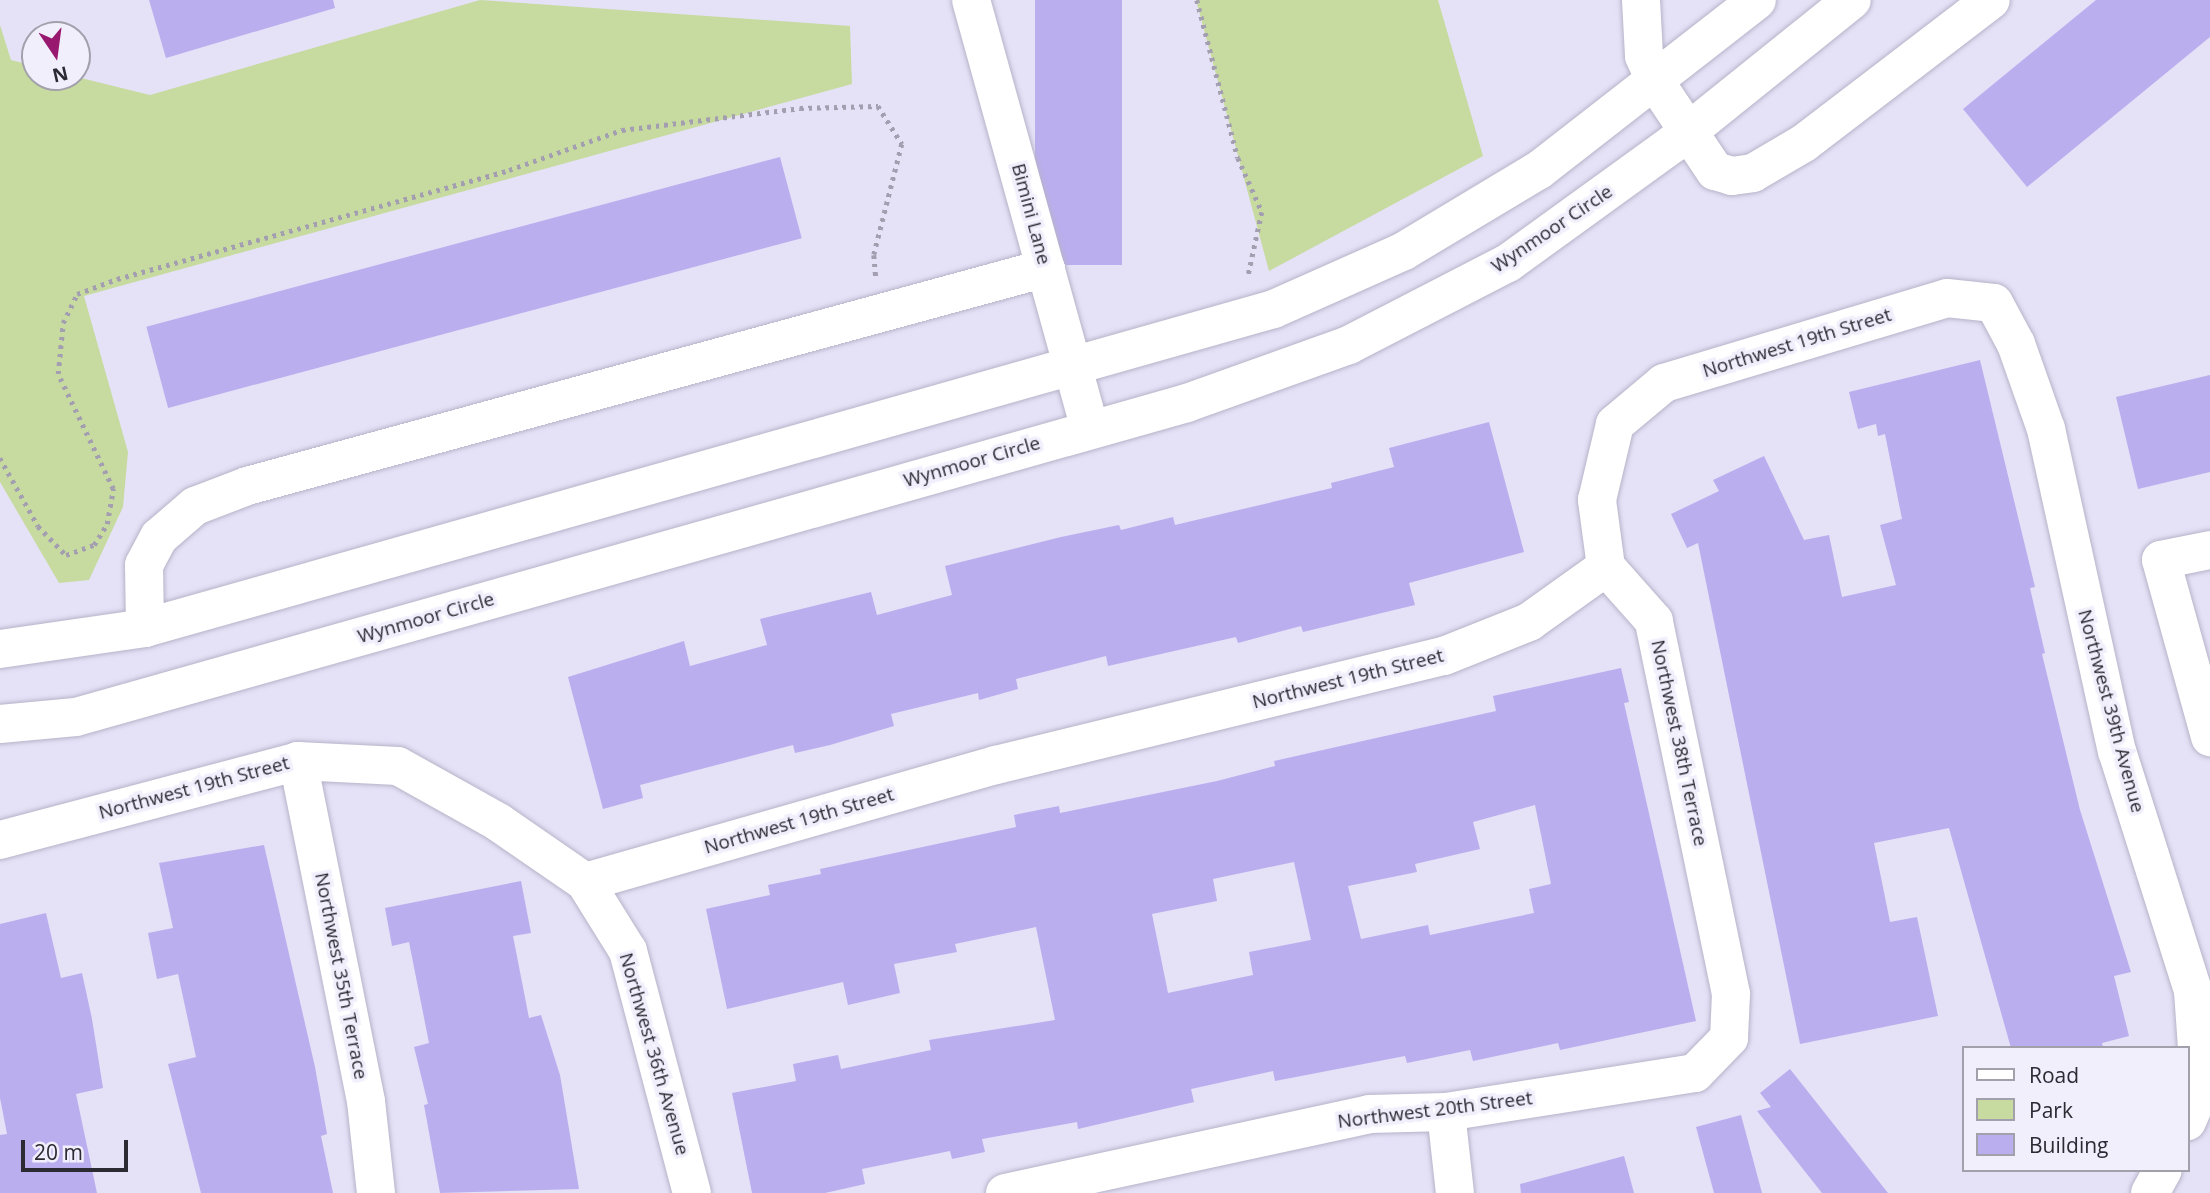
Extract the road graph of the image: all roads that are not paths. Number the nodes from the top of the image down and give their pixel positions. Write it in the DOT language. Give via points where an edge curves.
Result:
graph roads {
  1 [pos="971,0"];
  2 [pos="1641,0"];
  3 [pos="1758,0"];
  4 [pos="1852,0"];
  5 [pos="1991,0"];
  6 [pos="1656,83"];
  7 [pos="1688,132"];
  8 [pos="1046,268"];
  9 [pos="1994,303"];
  10 [pos="1073,367"];
  11 [pos="1090,429"];
  12 [pos="2210,550"];
  13 [pos="1606,567"];
  14 [pos="145,628"];
  15 [pos="0,649"];
  16 [pos="0,724"];
  17 [pos="2210,735"];
  18 [pos="298,761"];
  19 [pos="0,840"];
  20 [pos="585,882"];
  21 [pos="1730,1038"];
  22 [pos="1446,1112"];
  23 [pos="2189,1116"];
  24 [pos="2162,1172"];
  25 [pos="376,1193"];
  26 [pos="692,1193"];
  27 [pos="1005,1193"];
  28 [pos="1455,1193"];
  29 [pos="2150,1193"];
  1 -- 8 [label="street, Bimini Lane"];
  2 -- 6 [label="street" via="1644,56"];
  3 -- 6 [label="street"];
  4 -- 7 [label="street, Wynmoor Circle"];
  5 -- 7 [label="street" via="1804,143 1753,173 1732,176 1715,171"];
  6 -- 7 [label="street"];
  6 -- 10 [label="street" via="1539,170 1404,251 1274,309"];
  7 -- 11 [label="street, Wynmoor Circle" via="1508,263 1349,345 1187,403"];
  8 -- 10 [label="street, Bimini Lane"];
  8 -- 14 [label="street" via="247,486 195,506 159,537 144,565"];
  9 -- 13 [label="street, Northwest 19th Street" via="1947,298 1664,383 1615,424 1597,500"];
  9 -- 23 [label="street, Northwest 39th Avenue" via="2016,344 2046,429 2117,751 2193,992 2200,1091"];
  10 -- 11 [label="street, Bimini Lane"];
  10 -- 14 [label="street"];
  11 -- 16 [label="street, Wynmoor Circle" via="76,717"];
  12 -- 17 [label="street" via="2161,560"];
  13 -- 20 [label="street, Northwest 19th Street" via="1529,622 1444,656 996,765"];
  13 -- 21 [label="street, Northwest 38th Terrace" via="1654,621 1731,994"];
  14 -- 15 [label="street"];
  18 -- 19 [label="street, Northwest 19th Street"];
  18 -- 20 [label="street, Northwest 19th Street" via="398,766 498,822"];
  18 -- 25 [label="street, Northwest 35th Terrace" via="366,1101"];
  20 -- 26 [label="street, Northwest 36th Avenue" via="628,951"];
  21 -- 22 [label="street, Northwest 20th Street" via="1695,1073"];
  22 -- 27 [label="street, Northwest 20th Street" via="1368,1114"];
  22 -- 28 [label="street"];
  24 -- 29 [label="street"];
}
